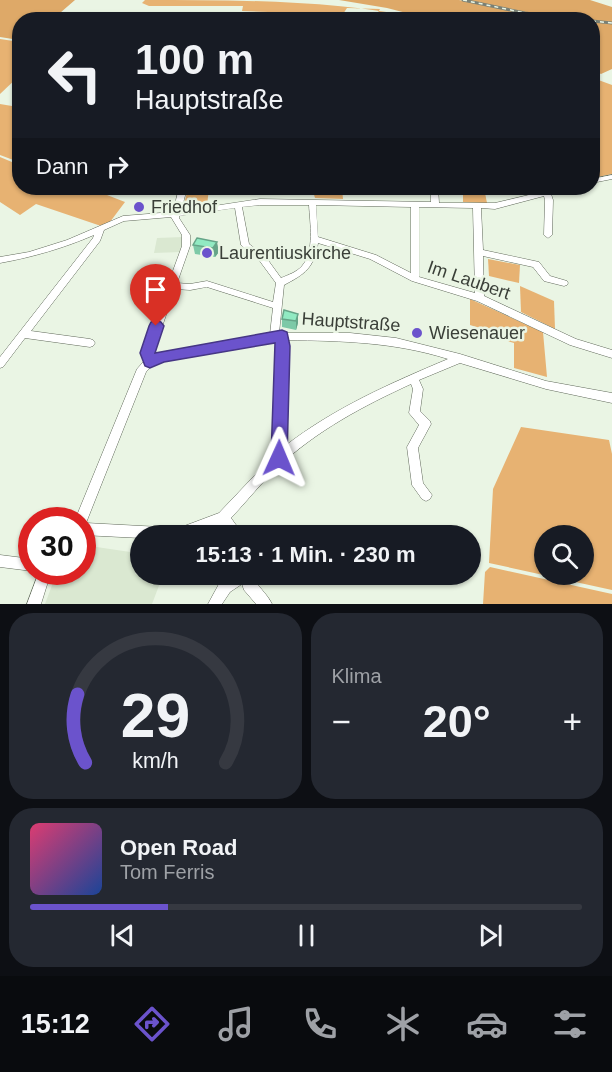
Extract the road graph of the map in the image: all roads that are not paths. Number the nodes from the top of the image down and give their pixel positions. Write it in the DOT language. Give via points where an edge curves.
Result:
graph roads {
  1 [pos="181,195"];
  2 [pos="434,195"];
  3 [pos="540,195"];
  4 [pos="548,195"];
  5 [pos="312,202"];
  6 [pos="415,204"];
  7 [pos="238,205"];
  8 [pos="435,205"];
  9 [pos="477,206"];
  10 [pos="176,214"];
  11 [pos="100,230"];
  12 [pos="548,235"];
  13 [pos="315,239"];
  14 [pos="480,252"];
  15 [pos="10,259"];
  16 [pos="0,260"];
  17 [pos="0,270"];
  18 [pos="415,279"];
  19 [pos="280,283"];
  20 [pos="564,283"];
  21 [pos="172,286"];
  22 [pos="480,298"];
  23 [pos="276,306"];
  24 [pos="22,334"];
  25 [pos="278,337"];
  26 [pos="90,343"];
  27 [pos="612,354"];
  28 [pos="460,358"];
  29 [pos="150,361"];
  30 [pos="0,364"];
  31 [pos="413,378"];
  32 [pos="612,398"];
  33 [pos="279,458"];
  34 [pos="426,495"];
  35 [pos="86,507"];
  36 [pos="224,518"];
  37 [pos="229,525"];
  38 [pos="96,530"];
  39 [pos="0,561"];
  40 [pos="18,563"];
  41 [pos="41,585"];
  42 [pos="228,585"];
  43 [pos="249,585"];
  44 [pos="34,604"];
  45 [pos="215,604"];
  46 [pos="265,604"];
  1 -- 10 [label="street"];
  2 -- 8 [label="street"];
  3 -- 9 [label="street" via="508,204"];
  4 -- 12 [label="street"];
  5 -- 6 [label="street"];
  5 -- 7 [label="street"];
  5 -- 13 [label="street"];
  6 -- 8 [label="street"];
  6 -- 18 [label="street"];
  7 -- 10 [label="street"];
  7 -- 19 [label="street" via="245,245 262,258"];
  8 -- 9 [label="street"];
  9 -- 14 [label="street"];
  10 -- 11 [label="street" via="123,219"];
  10 -- 21 [label="street" via="186,235 186,246"];
  11 -- 15 [label="street"];
  11 -- 24 [label="street"];
  13 -- 18 [label="street, Im Laubert" via="373,257"];
  13 -- 19 [label="street" via="305,268"];
  14 -- 20 [label="street" via="536,264 547,279"];
  14 -- 22 [label="street"];
  15 -- 16 [label="street"];
  15 -- 17 [label="street"];
  18 -- 22 [label="street, Im Laubert"];
  19 -- 23 [label="street"];
  21 -- 23 [label="street" via="207,284"];
  21 -- 29 [label="street" via="148,353"];
  22 -- 27 [label="street, Im Laubert" via="573,342"];
  23 -- 25 [label="street"];
  24 -- 26 [label="street"];
  24 -- 30 [label="street"];
  25 -- 28 [label="street, Hauptstraße" via="331,336 396,342"];
  25 -- 29 [label="street, Hauptstraße"];
  25 -- 33 [label="street" via="283,346"];
  28 -- 31 [label="street"];
  28 -- 32 [label="street, Hauptstraße" via="546,385"];
  29 -- 35 [label="street" via="142,369"];
  31 -- 33 [label="street" via="325,424"];
  31 -- 34 [label="street" via="418,389 414,413 426,424 412,447 418,485"];
  33 -- 36 [label="street"];
  36 -- 37 [label="street"];
  36 -- 38 [label="street" via="178,534"];
  39 -- 40 [label="street"];
  41 -- 44 [label="street"];
  42 -- 45 [label="street"];
  43 -- 46 [label="street"];
}
